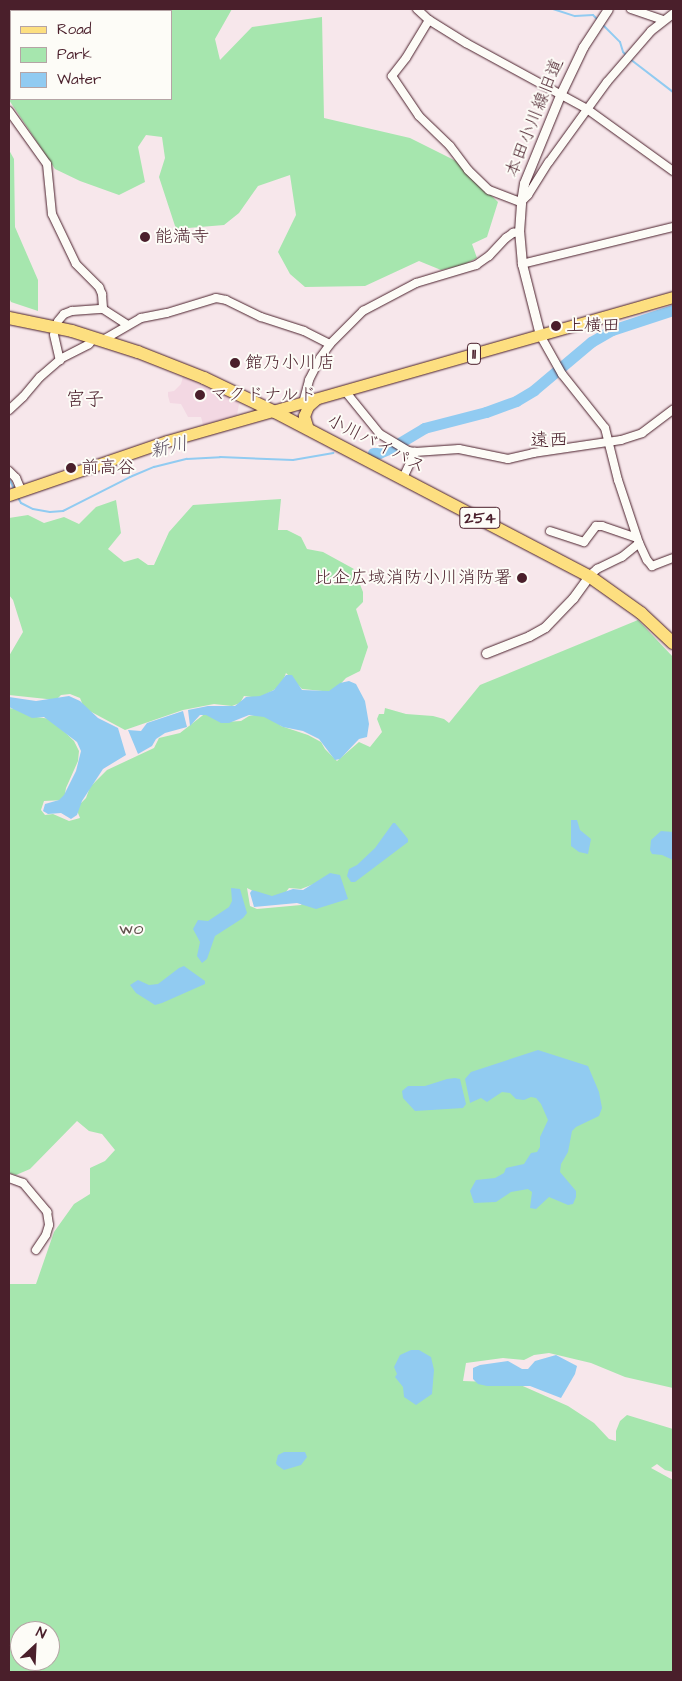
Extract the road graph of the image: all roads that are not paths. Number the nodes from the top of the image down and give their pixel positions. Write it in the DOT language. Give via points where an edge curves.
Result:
graph roads {
  1 [pos="417,9"];
  2 [pos="631,9"];
  3 [pos="606,11"];
  4 [pos="673,14"];
  5 [pos="428,20"];
  6 [pos="663,20"];
  7 [pos="560,92"];
  8 [pos="587,109"];
  9 [pos="9,111"];
  10 [pos="673,171"];
  11 [pos="521,202"];
  12 [pos="673,228"];
  13 [pos="520,232"];
  14 [pos="522,264"];
  15 [pos="673,297"];
  16 [pos="103,309"];
  17 [pos="9,318"];
  18 [pos="58,321"];
  19 [pos="126,324"];
  20 [pos="54,335"];
  21 [pos="540,335"];
  22 [pos="99,339"];
  23 [pos="330,344"];
  24 [pos="60,360"];
  25 [pos="345,391"];
  26 [pos="245,398"];
  27 [pos="316,399"];
  28 [pos="303,403"];
  29 [pos="9,410"];
  30 [pos="673,410"];
  31 [pos="276,412"];
  32 [pos="238,422"];
  33 [pos="308,429"];
  34 [pos="610,441"];
  35 [pos="415,452"];
  36 [pos="9,471"];
  37 [pos="403,478"];
  38 [pos="22,492"];
  39 [pos="9,495"];
  40 [pos="550,531"];
  41 [pos="638,540"];
  42 [pos="673,558"];
  43 [pos="589,576"];
  44 [pos="673,643"];
  45 [pos="486,653"];
  46 [pos="9,1178"];
  47 [pos="36,1250"];
  1 -- 5 [label="street"];
  2 -- 6 [label="street"];
  3 -- 7 [label="street, 本田小川線旧道"];
  4 -- 6 [label="street"];
  5 -- 7 [label="street"];
  5 -- 11 [label="street" via="392,76 419,116 450,146 468,170 489,190"];
  6 -- 8 [label="street" via="612,75"];
  7 -- 8 [label="street"];
  7 -- 11 [label="street, 本田小川線旧道" via="533,158"];
  8 -- 10 [label="street"];
  8 -- 11 [label="street"];
  9 -- 16 [label="street" via="47,164 52,214 76,264 99,287"];
  11 -- 13 [label="street, 本田小川線旧道"];
  12 -- 14 [label="street"];
  13 -- 14 [label="street, 本田小川線旧道"];
  13 -- 23 [label="street" via="506,238 476,265 416,283 371,305"];
  14 -- 21 [label="street, 本田小川線旧道"];
  15 -- 21 [label="main road, 11"];
  16 -- 18 [label="street" via="72,311"];
  16 -- 19 [label="street"];
  17 -- 22 [label="highway, 小川バイパス / 254"];
  19 -- 22 [label="street"];
  19 -- 23 [label="street" via="216,298"];
  20 -- 24 [label="street"];
  21 -- 25 [label="main road, 11"];
  21 -- 34 [label="street" via="562,374 599,418"];
  22 -- 24 [label="street"];
  22 -- 26 [label="highway, 小川バイパス / 254" via="164,361"];
  23 -- 28 [label="street" via="320,358"];
  24 -- 29 [label="street"];
  25 -- 27 [label="main road, 11"];
  25 -- 35 [label="street" via="380,434"];
  26 -- 31 [label="highway, 小川バイパス / 254"];
  26 -- 32 [label="main road" via="247,412"];
  27 -- 28 [label="main road, 11"];
  27 -- 33 [label="main road" via="304,416"];
  28 -- 31 [label="main road, 11"];
  30 -- 34 [label="street" via="642,432"];
  31 -- 32 [label="main road, 11"];
  31 -- 33 [label="highway, 小川バイパス / 254"];
  32 -- 38 [label="main road, 11" via="167,442"];
  33 -- 37 [label="highway, 小川バイパス / 254"];
  34 -- 35 [label="street" via="533,453 515,459 459,449"];
  34 -- 41 [label="street" via="618,480"];
  35 -- 37 [label="street"];
  36 -- 38 [label="street"];
  37 -- 43 [label="highway, 小川バイパス / 254"];
  38 -- 39 [label="main road, 11"];
  40 -- 41 [label="street" via="584,542 596,526 602,526"];
  41 -- 42 [label="street" via="652,566"];
  41 -- 43 [label="street" via="622,557"];
  43 -- 44 [label="highway, 小川バイパス / 254" via="641,613"];
  43 -- 45 [label="street" via="573,598 545,626"];
  46 -- 47 [label="street" via="23,1183 47,1212 49,1225"];
}
